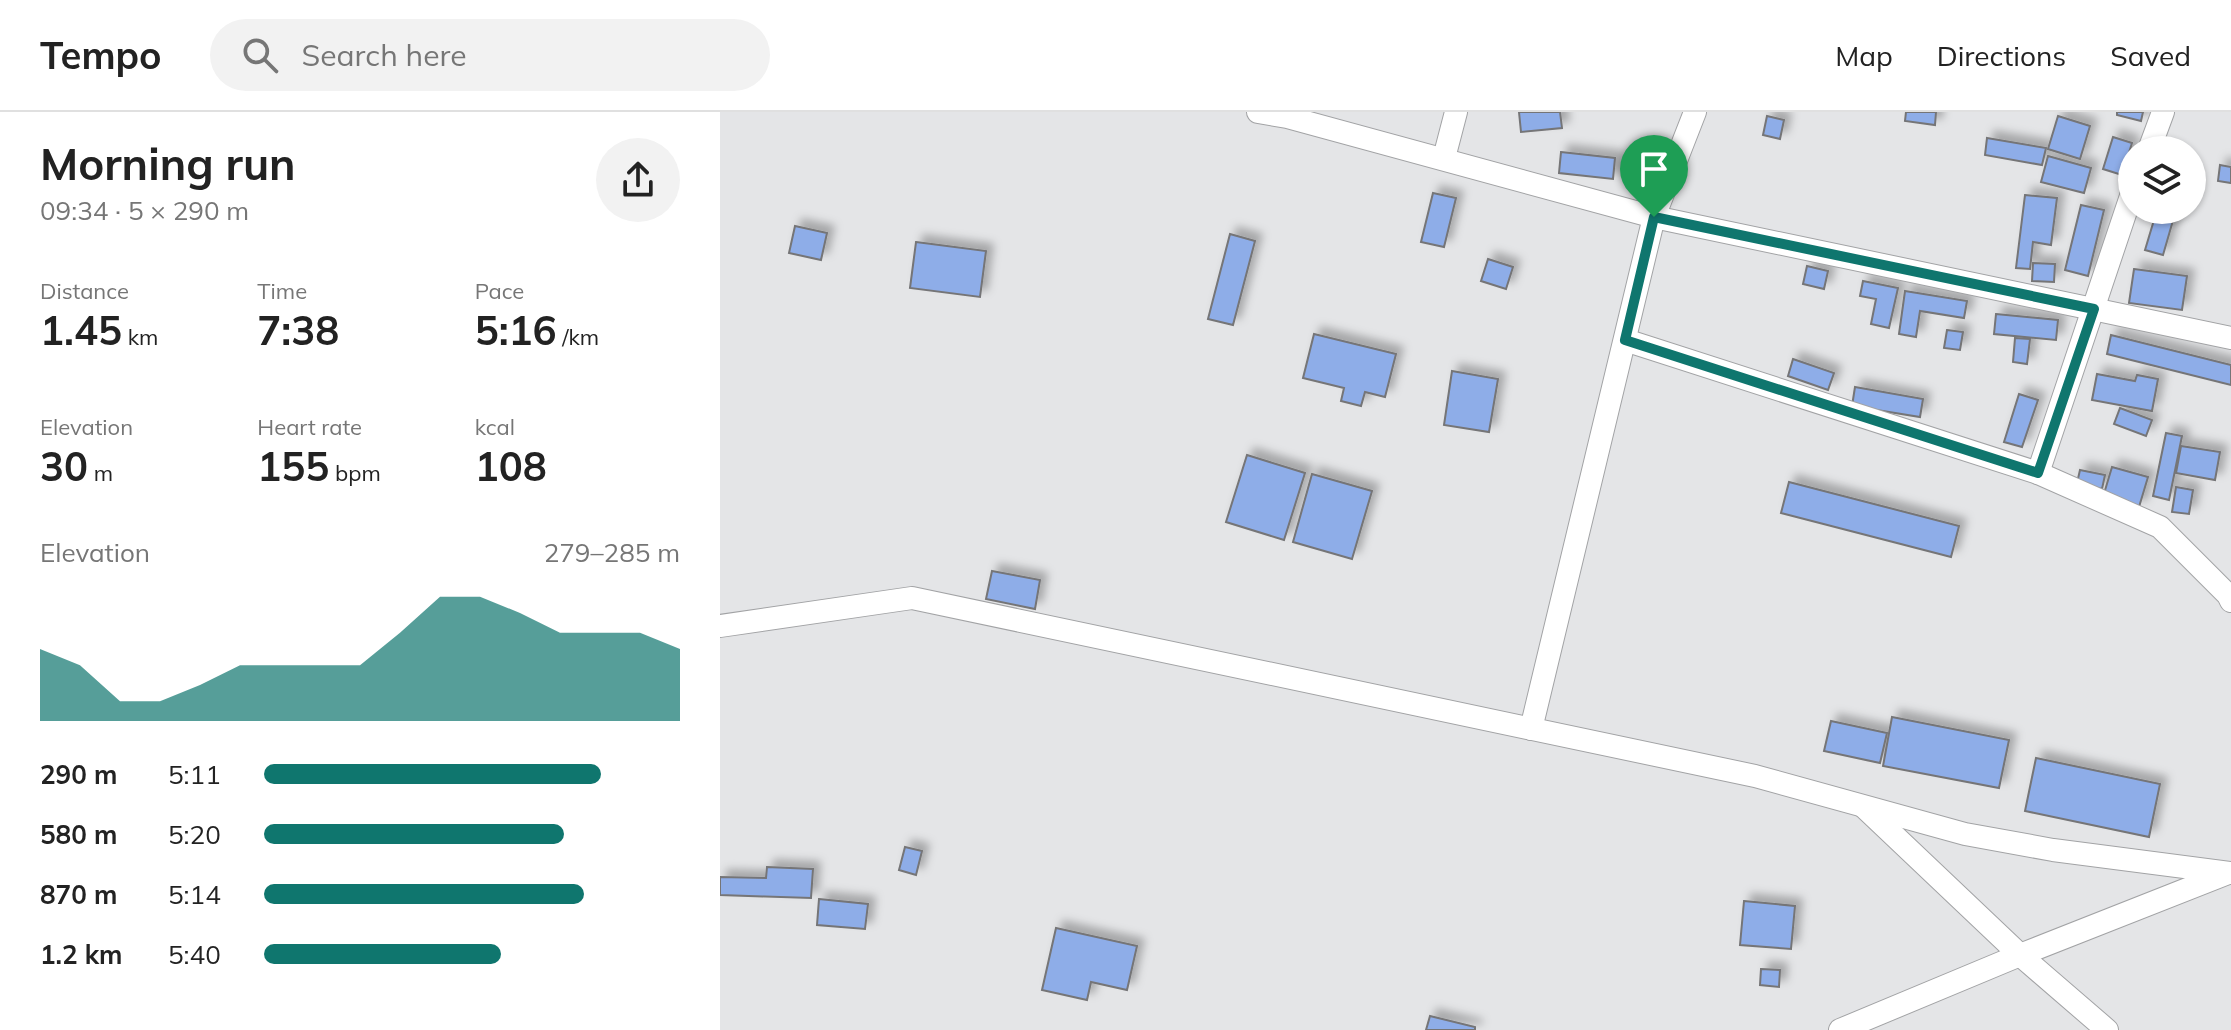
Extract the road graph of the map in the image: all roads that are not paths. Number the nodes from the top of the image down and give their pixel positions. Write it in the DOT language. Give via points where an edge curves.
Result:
graph roads {
  1 [pos="1258,112"];
  2 [pos="1456,112"];
  3 [pos="1695,112"];
  4 [pos="2163,112"];
  5 [pos="1292,114"];
  6 [pos="2154,136"];
  7 [pos="1444,158"];
  8 [pos="1654,217"];
  9 [pos="2122,224"];
  10 [pos="2094,309"];
  11 [pos="2231,338"];
  12 [pos="1625,340"];
  13 [pos="2038,473"];
  14 [pos="2231,601"];
  15 [pos="720,626"];
  16 [pos="1531,729"];
  17 [pos="1860,803"];
  18 [pos="2230,873"];
  19 [pos="2020,955"];
  20 [pos="1840,1030"];
  21 [pos="2107,1030"];
  1 -- 5 [label="street"];
  2 -- 7 [label="street"];
  3 -- 8 [label="street"];
  4 -- 6 [label="street"];
  5 -- 7 [label="street"];
  7 -- 8 [label="street"];
  8 -- 10 [label="street"];
  8 -- 12 [label="street"];
  9 -- 10 [label="street"];
  10 -- 11 [label="street"];
  10 -- 13 [label="street"];
  12 -- 13 [label="street"];
  12 -- 16 [label="street"];
  13 -- 14 [label="street" via="2160,527"];
  15 -- 16 [label="street" via="912,598"];
  16 -- 17 [label="street"];
  17 -- 18 [label="street" via="1965,834"];
  17 -- 19 [label="street"];
  18 -- 19 [label="street"];
  19 -- 20 [label="street"];
  19 -- 21 [label="street"];
}
